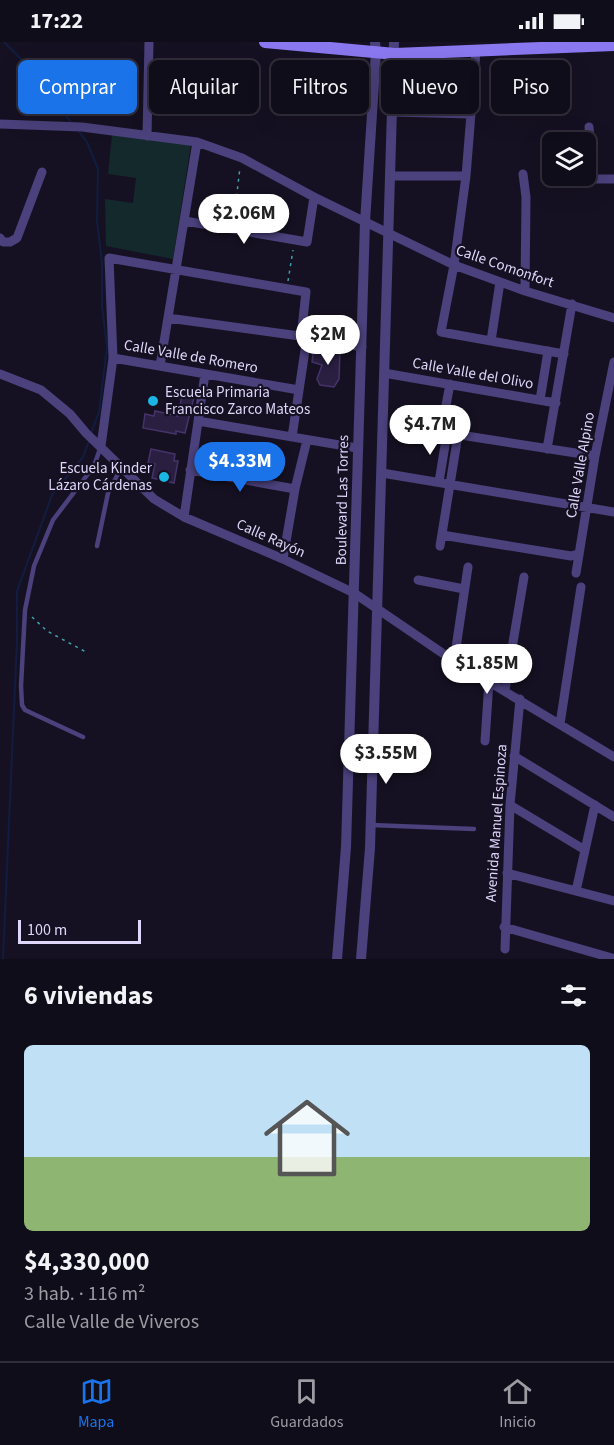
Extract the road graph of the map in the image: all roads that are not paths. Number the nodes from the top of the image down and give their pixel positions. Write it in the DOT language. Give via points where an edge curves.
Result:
graph roads {
  1 [pos="149,42"];
  2 [pos="265,42"];
  3 [pos="614,45"];
  4 [pos="375,47"];
  5 [pos="395,48"];
  6 [pos="476,51"];
  7 [pos="475,60"];
  8 [pos="393,114"];
  9 [pos="470,114"];
  10 [pos="0,124"];
  11 [pos="589,127"];
  12 [pos="147,136"];
  13 [pos="197,142"];
  14 [pos="42,172"];
  15 [pos="523,174"];
  16 [pos="391,176"];
  17 [pos="466,176"];
  18 [pos="614,179"];
  19 [pos="314,197"];
  20 [pos="185,221"];
  21 [pos="366,222"];
  22 [pos="390,233"];
  23 [pos="0,238"];
  24 [pos="454,265"];
  25 [pos="176,270"];
  26 [pos="500,282"];
  27 [pos="525,291"];
  28 [pos="572,304"];
  29 [pos="168,318"];
  30 [pos="614,318"];
  31 [pos="304,337"];
  32 [pos="491,341"];
  33 [pos="362,347"];
  34 [pos="549,351"];
  35 [pos="564,354"];
  36 [pos="113,358"];
  37 [pos="614,362"];
  38 [pos="160,366"];
  39 [pos="384,373"];
  40 [pos="0,374"];
  41 [pos="205,374"];
  42 [pos="450,384"];
  43 [pos="299,390"];
  44 [pos="540,400"];
  45 [pos="556,403"];
  46 [pos="198,421"];
  47 [pos="444,433"];
  48 [pos="458,435"];
  49 [pos="292,437"];
  50 [pos="307,440"];
  51 [pos="98,443"];
  52 [pos="357,448"];
  53 [pos="548,449"];
  54 [pos="595,456"];
  55 [pos="121,468"];
  56 [pos="190,470"];
  57 [pos="381,473"];
  58 [pos="444,483"];
  59 [pos="295,489"];
  60 [pos="587,508"];
  61 [pos="614,512"];
  62 [pos="184,517"];
  63 [pos="442,535"];
  64 [pos="97,546"];
  65 [pos="440,546"];
  66 [pos="578,554"];
  67 [pos="283,559"];
  68 [pos="468,567"];
  69 [pos="576,573"];
  70 [pos="524,577"];
  71 [pos="418,580"];
  72 [pos="581,587"];
  73 [pos="464,589"];
  74 [pos="354,593"];
  75 [pos="377,608"];
  76 [pos="454,661"];
  77 [pos="489,681"];
  78 [pos="506,690"];
  79 [pos="520,699"];
  80 [pos="560,724"];
  81 [pos="83,737"];
  82 [pos="486,741"];
  83 [pos="514,756"];
  84 [pos="614,757"];
  85 [pos="510,805"];
  86 [pos="596,805"];
  87 [pos="614,817"];
  88 [pos="371,825"];
  89 [pos="474,829"];
  90 [pos="585,850"];
  91 [pos="507,873"];
  92 [pos="576,891"];
  93 [pos="614,901"];
  94 [pos="504,927"];
  95 [pos="505,949"];
  96 [pos="613,956"];
  97 [pos="337,959"];
  98 [pos="361,959"];
  1 -- 12 [label="street"];
  2 -- 4 [label="main road"];
  3 -- 6 [label="main road"];
  4 -- 5 [label="main road"];
  4 -- 21 [label="street, Boulevard Las Torres"];
  5 -- 6 [label="main road"];
  6 -- 7 [label="street"];
  8 -- 16 [label="street"];
  9 -- 17 [label="street"];
  10 -- 12 [label="street, Calle Comonfort" via="82,127"];
  11 -- 18 [label="street" via="593,179"];
  12 -- 13 [label="street, Calle Comonfort"];
  13 -- 19 [label="street, Calle Comonfort" via="242,158"];
  13 -- 20 [label="street"];
  14 -- 23 [label="street" via="16,238 10,242"];
  15 -- 27 [label="street"];
  16 -- 17 [label="street"];
  16 -- 22 [label="street"];
  17 -- 24 [label="street"];
  19 -- 20 [label="street" via="307,242"];
  19 -- 21 [label="street, Calle Comonfort"];
  20 -- 25 [label="street"];
  21 -- 22 [label="street, Calle Comonfort"];
  21 -- 33 [label="street, Boulevard Las Torres"];
  22 -- 24 [label="street, Calle Comonfort"];
  22 -- 39 [label="street"];
  24 -- 26 [label="street, Calle Comonfort"];
  24 -- 32 [label="street" via="441,332"];
  25 -- 29 [label="street"];
  25 -- 31 [label="street" via="306,292"];
  25 -- 36 [label="street" via="109,258"];
  26 -- 27 [label="street, Calle Comonfort"];
  26 -- 32 [label="street"];
  27 -- 28 [label="street, Calle Comonfort"];
  28 -- 30 [label="street, Calle Comonfort"];
  28 -- 35 [label="street"];
  29 -- 31 [label="street"];
  29 -- 38 [label="street"];
  31 -- 33 [label="street"];
  31 -- 43 [label="street"];
  32 -- 34 [label="street"];
  33 -- 52 [label="street, Boulevard Las Torres"];
  34 -- 35 [label="street"];
  34 -- 44 [label="street"];
  35 -- 45 [label="street"];
  36 -- 38 [label="street, Calle Valle de Romero"];
  36 -- 51 [label="street"];
  37 -- 54 [label="street, Calle Valle Alpino"];
  38 -- 41 [label="street, Calle Valle de Romero"];
  39 -- 42 [label="street, Calle Valle del Olivo"];
  39 -- 57 [label="street"];
  40 -- 51 [label="street, Calle Rayón" via="41,390"];
  41 -- 43 [label="street, Calle Valle de Romero"];
  41 -- 46 [label="street"];
  42 -- 44 [label="street, Calle Valle del Olivo"];
  42 -- 47 [label="street"];
  43 -- 49 [label="street"];
  44 -- 45 [label="street, Calle Valle del Olivo"];
  45 -- 53 [label="street"];
  46 -- 49 [label="street"];
  46 -- 56 [label="street"];
  47 -- 48 [label="street"];
  47 -- 58 [label="street"];
  48 -- 53 [label="street"];
  48 -- 58 [label="street"];
  49 -- 50 [label="street"];
  50 -- 52 [label="street"];
  50 -- 59 [label="street"];
  51 -- 55 [label="street, Calle Rayón"];
  51 -- 81 [label="lane" via="93,466 53,520 34,566 25,610 21,686 25,710"];
  52 -- 74 [label="street, Boulevard Las Torres"];
  53 -- 54 [label="street"];
  54 -- 60 [label="street, Calle Valle Alpino"];
  55 -- 62 [label="street, Calle Rayón" via="154,500"];
  55 -- 64 [label="lane" via="108,493"];
  56 -- 59 [label="street"];
  56 -- 62 [label="street"];
  57 -- 58 [label="street"];
  57 -- 75 [label="street"];
  58 -- 60 [label="street"];
  58 -- 63 [label="street"];
  59 -- 67 [label="street"];
  60 -- 61 [label="street"];
  60 -- 66 [label="street, Calle Valle Alpino"];
  62 -- 67 [label="street, Calle Rayón"];
  63 -- 65 [label="street"];
  63 -- 66 [label="street"];
  66 -- 69 [label="street, Calle Valle Alpino"];
  67 -- 74 [label="street, Calle Rayón"];
  68 -- 73 [label="street"];
  70 -- 78 [label="street"];
  71 -- 73 [label="street"];
  72 -- 80 [label="street"];
  73 -- 76 [label="street"];
  74 -- 75 [label="street, Calle Rayón"];
  74 -- 97 [label="street, Boulevard Las Torres" via="346,847"];
  75 -- 76 [label="street, Calle Rayón"];
  75 -- 88 [label="street"];
  76 -- 77 [label="street, Calle Rayón"];
  77 -- 78 [label="street, Calle Rayón"];
  77 -- 82 [label="street"];
  78 -- 79 [label="street, Calle Rayón"];
  79 -- 80 [label="street, Calle Rayón"];
  79 -- 83 [label="street, Avenida Manuel Espinoza"];
  80 -- 84 [label="street, Calle Rayón"];
  83 -- 85 [label="street, Avenida Manuel Espinoza"];
  83 -- 86 [label="street"];
  85 -- 90 [label="street"];
  85 -- 91 [label="street, Avenida Manuel Espinoza"];
  86 -- 87 [label="street"];
  86 -- 90 [label="street"];
  88 -- 89 [label="lane"];
  88 -- 98 [label="street"];
  90 -- 92 [label="street"];
  91 -- 92 [label="street"];
  91 -- 94 [label="street, Avenida Manuel Espinoza"];
  92 -- 93 [label="street"];
  94 -- 95 [label="street, Avenida Manuel Espinoza"];
  94 -- 96 [label="street"];
}
